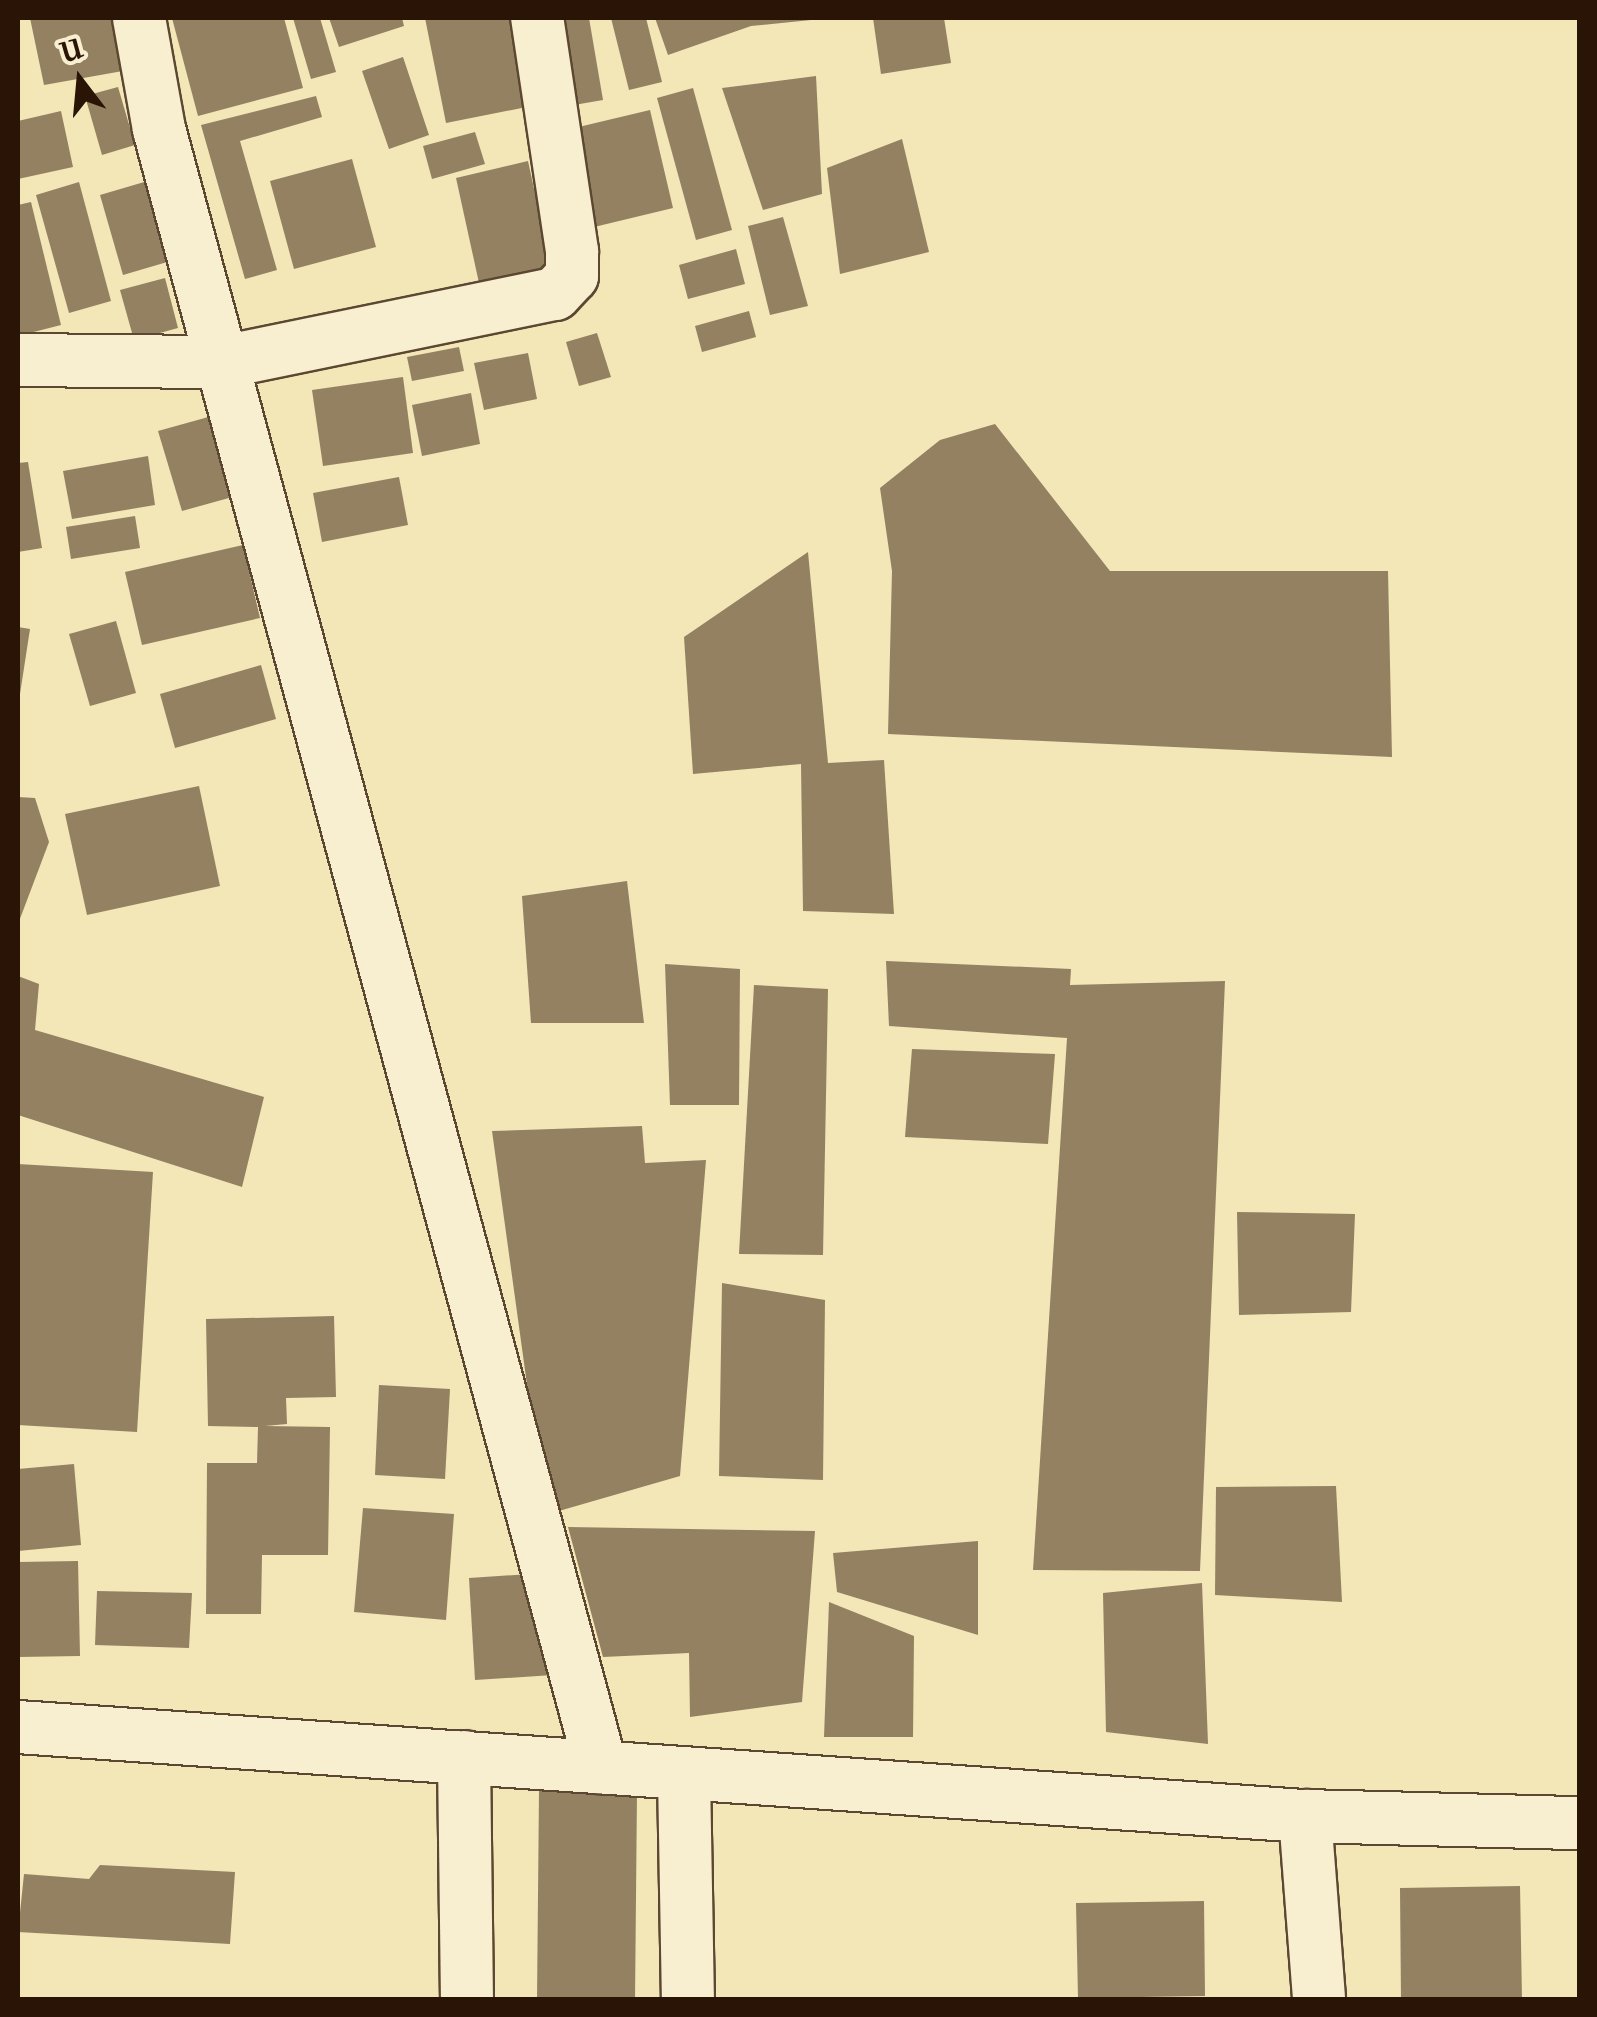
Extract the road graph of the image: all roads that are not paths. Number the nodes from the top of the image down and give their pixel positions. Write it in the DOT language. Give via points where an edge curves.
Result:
graph roads {
  1 [pos="139,18"];
  2 [pos="537,18"];
  3 [pos="18,360"];
  4 [pos="222,362"];
  5 [pos="18,1726"];
  6 [pos="464,1757"];
  7 [pos="601,1767"];
  8 [pos="684,1775"];
  9 [pos="1305,1816"];
  10 [pos="1580,1823"];
  11 [pos="467,2000"];
  12 [pos="688,2000"];
  13 [pos="1319,2000"];
  1 -- 4 [label="street" via="159,129"];
  2 -- 4 [label="street" via="572,276 524,306"];
  3 -- 4 [label="street"];
  4 -- 7 [label="street"];
  5 -- 6 [label="street"];
  6 -- 7 [label="street"];
  6 -- 11 [label="street"];
  7 -- 8 [label="street"];
  8 -- 9 [label="street"];
  8 -- 12 [label="street"];
  9 -- 10 [label="street"];
  9 -- 13 [label="street"];
}
